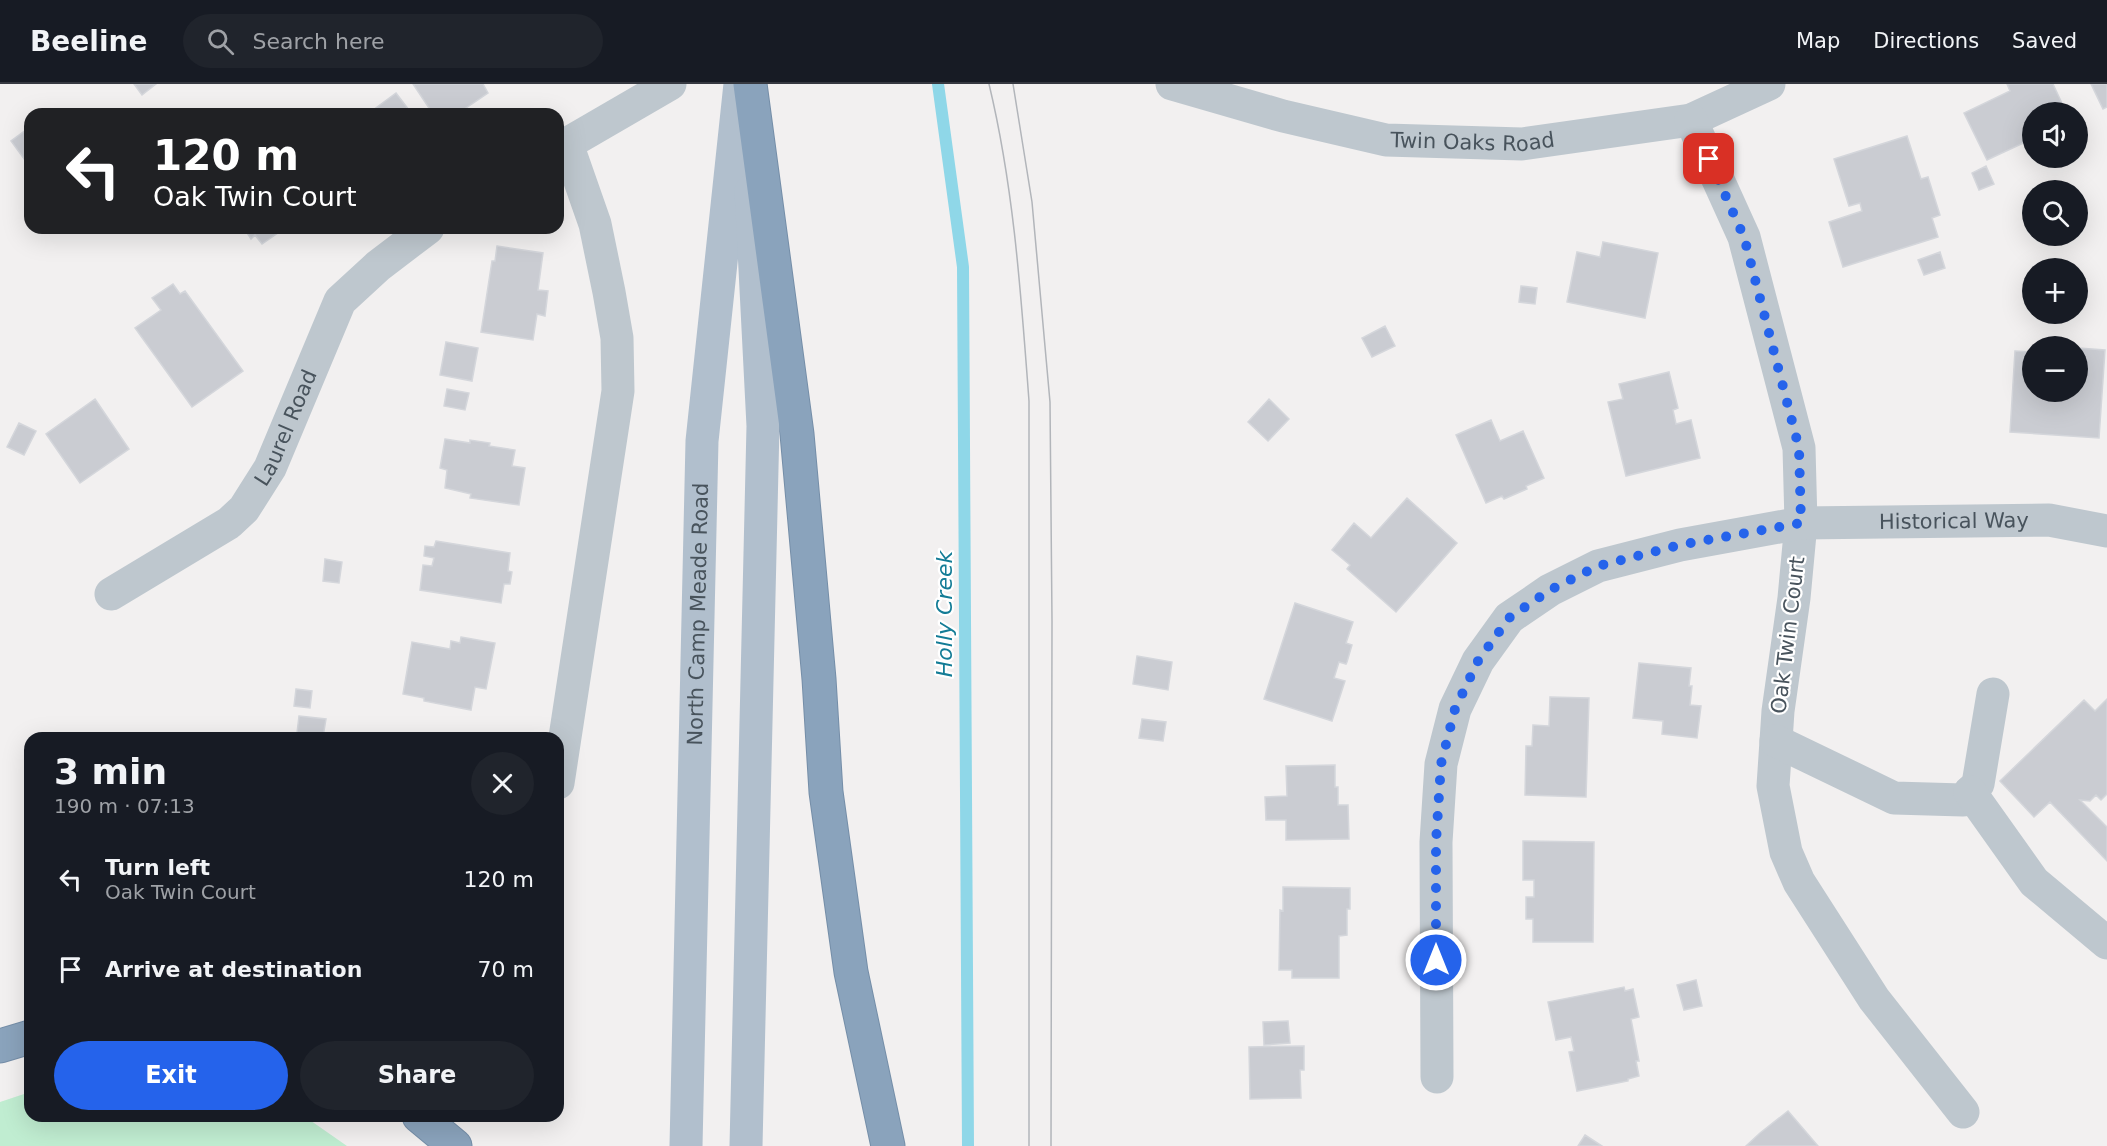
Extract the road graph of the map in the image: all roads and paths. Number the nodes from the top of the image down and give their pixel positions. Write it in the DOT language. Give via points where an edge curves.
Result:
graph roads {
  1 [pos="670,84"];
  2 [pos="740,84"];
  3 [pos="748,84"];
  4 [pos="1172,84"];
  5 [pos="1768,84"];
  6 [pos="1691,120"];
  7 [pos="564,146"];
  8 [pos="564,152"];
  9 [pos="420,234"];
  10 [pos="1801,523"];
  11 [pos="2107,531"];
  12 [pos="111,594"];
  13 [pos="1993,694"];
  14 [pos="1776,741"];
  15 [pos="564,744"];
  16 [pos="1970,792"];
  17 [pos="2107,943"];
  18 [pos="24,1039"];
  19 [pos="0,1046"];
  20 [pos="1437,1077"];
  21 [pos="1963,1112"];
  22 [pos="426,1122"];
  23 [pos="454,1146"];
  24 [pos="686,1146"];
  25 [pos="746,1146"];
  26 [pos="888,1146"];
  1 -- 7 [label="street"];
  2 -- 24 [label="main road, North Camp Meade Road" via="702,441"];
  3 -- 25 [label="main road" via="763,426"];
  3 -- 26 [label="highway" via="797,434 826,792 851,972"];
  4 -- 6 [label="street, Twin Oaks Road" via="1386,140 1522,144"];
  5 -- 6 [label="street, Twin Oaks Road"];
  6 -- 10 [label="street, Oak Twin Court" via="1744,237 1799,448"];
  8 -- 15 [label="street" via="595,224 617,338 618,390"];
  9 -- 12 [label="street, Laurel Road" via="340,301 270,468 243,509 230,523"];
  10 -- 11 [label="street, Historical Way" via="2049,520"];
  10 -- 14 [label="street, Oak Twin Court"];
  10 -- 20 [label="street, Historical Way" via="1680,545 1598,566 1550,590 1509,618 1478,661 1455,709 1441,764 1436,842"];
  13 -- 16 [label="street" via="1978,784"];
  14 -- 16 [label="street" via="1894,798 1963,800"];
  14 -- 21 [label="street, Oak Twin Court" via="1773,786 1786,852 1799,882 1874,999"];
  16 -- 17 [label="street" via="2034,882"];
  18 -- 19 [label="highway"];
  22 -- 23 [label="highway"];
}
